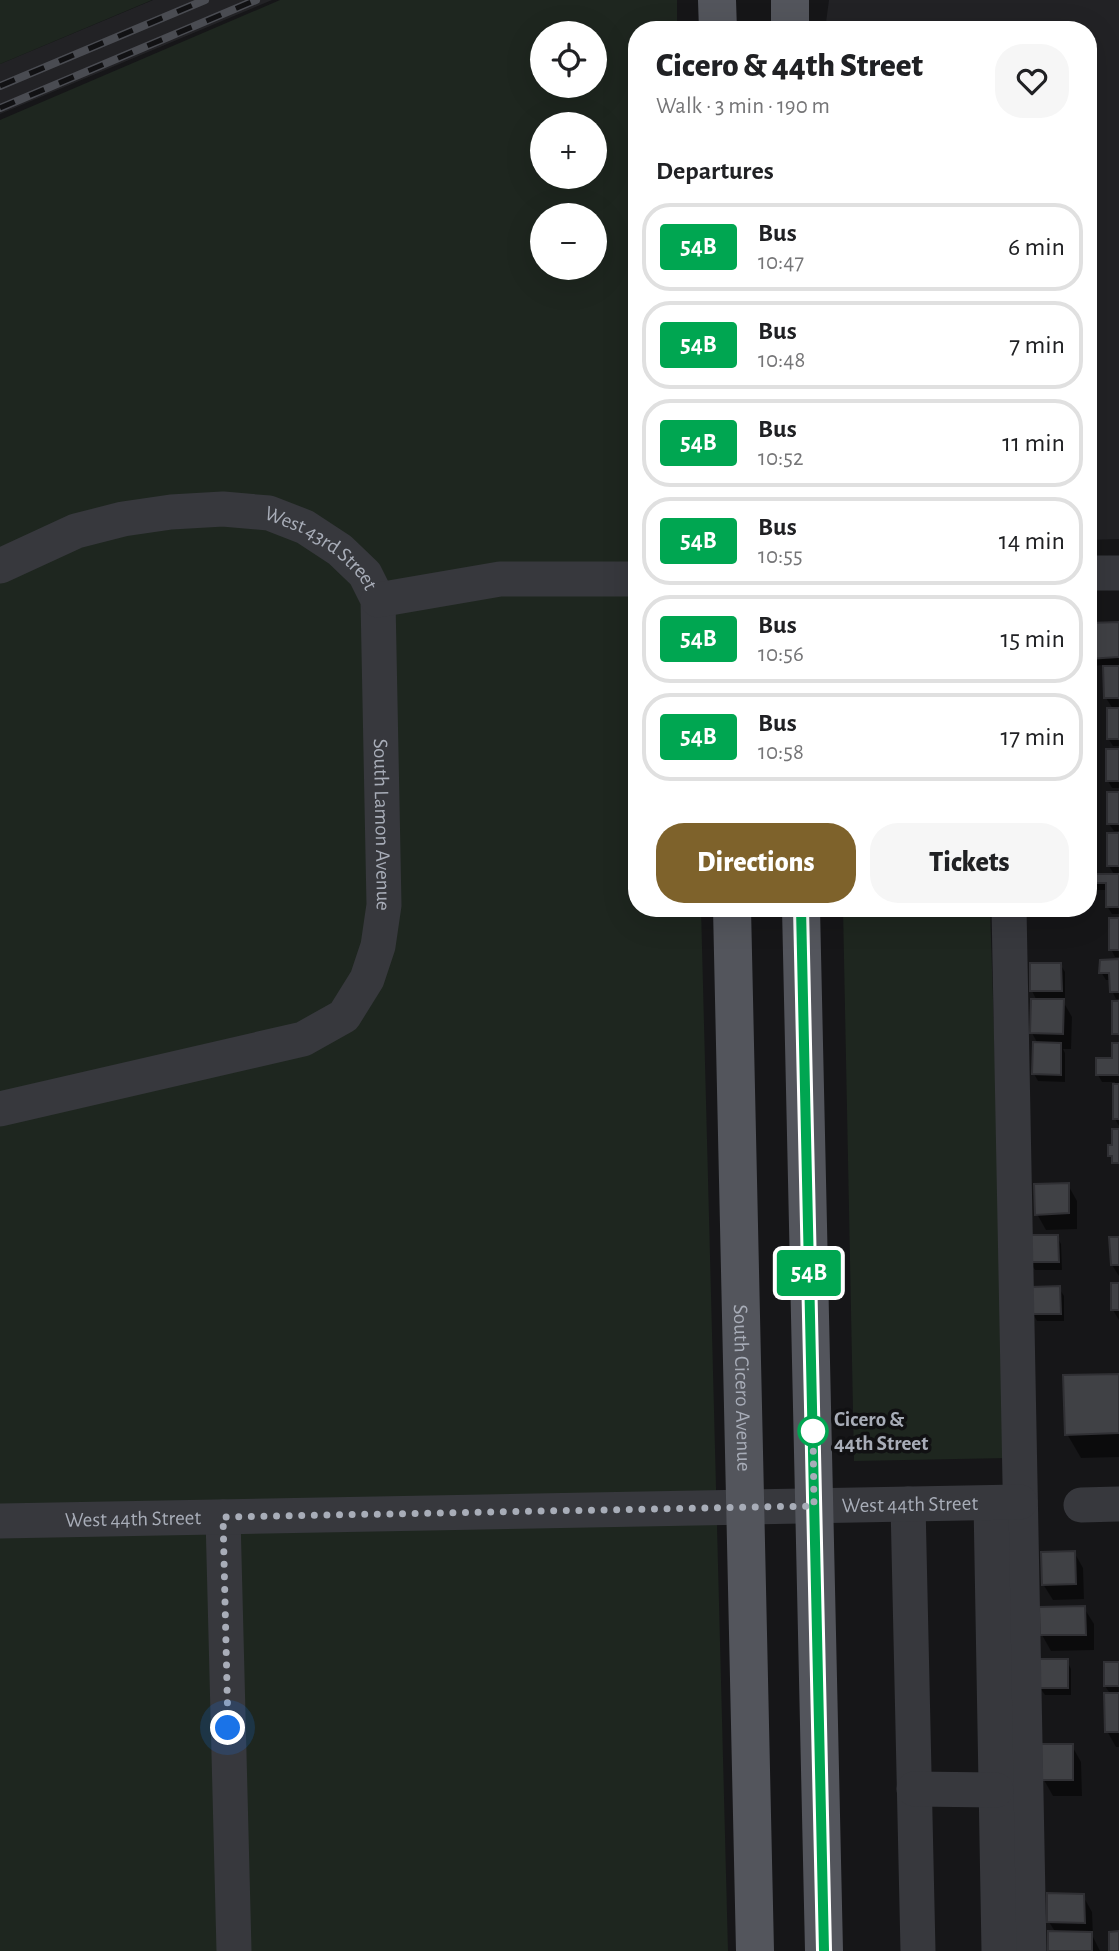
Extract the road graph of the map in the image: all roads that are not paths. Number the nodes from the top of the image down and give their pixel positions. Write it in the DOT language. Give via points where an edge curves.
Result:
graph roads {
  1 [pos="717,0"];
  2 [pos="790,0"];
  3 [pos="718,21"];
  4 [pos="790,21"];
  5 [pos="0,566"];
  6 [pos="1097,573"];
  7 [pos="1119,573"];
  8 [pos="628,579"];
  9 [pos="377,600"];
  10 [pos="732,917"];
  11 [pos="801,917"];
  12 [pos="1009,917"];
  13 [pos="0,1109"];
  14 [pos="1006,1502"];
  15 [pos="908,1504"];
  16 [pos="1119,1504"];
  17 [pos="1082,1505"];
  18 [pos="814,1506"];
  19 [pos="746,1507"];
  20 [pos="223,1517"];
  21 [pos="0,1521"];
  22 [pos="914,1789"];
  23 [pos="996,1790"];
  24 [pos="234,1951"];
  25 [pos="755,1951"];
  26 [pos="824,1951"];
  27 [pos="918,1951"];
  28 [pos="999,1951"];
  29 [pos="1029,1951"];
  1 -- 3 [label="main road"];
  2 -- 4 [label="main road"];
  5 -- 9 [label="street, West 43rd Street" via="76,531 123,519 223,509 269,513 305,527 340,550 365,574"];
  6 -- 7 [label="street"];
  8 -- 9 [label="street, West 43rd Street" via="500,579"];
  9 -- 13 [label="street, South Lamon Avenue" via="384,905 367,979 344,1016 303,1039"];
  10 -- 19 [label="main road, South Cicero Avenue"];
  11 -- 18 [label="main road"];
  12 -- 14 [label="street"];
  14 -- 15 [label="street, West 44th Street"];
  14 -- 23 [label="street"];
  14 -- 29 [label="street"];
  15 -- 18 [label="street, West 44th Street"];
  15 -- 22 [label="street"];
  16 -- 17 [label="street"];
  18 -- 19 [label="street, West 44th Street"];
  18 -- 26 [label="main road"];
  19 -- 20 [label="street, West 44th Street"];
  19 -- 25 [label="main road, South Cicero Avenue"];
  20 -- 21 [label="street, West 44th Street"];
  20 -- 24 [label="street"];
  22 -- 23 [label="street"];
  22 -- 27 [label="street"];
  23 -- 28 [label="street"];
}
